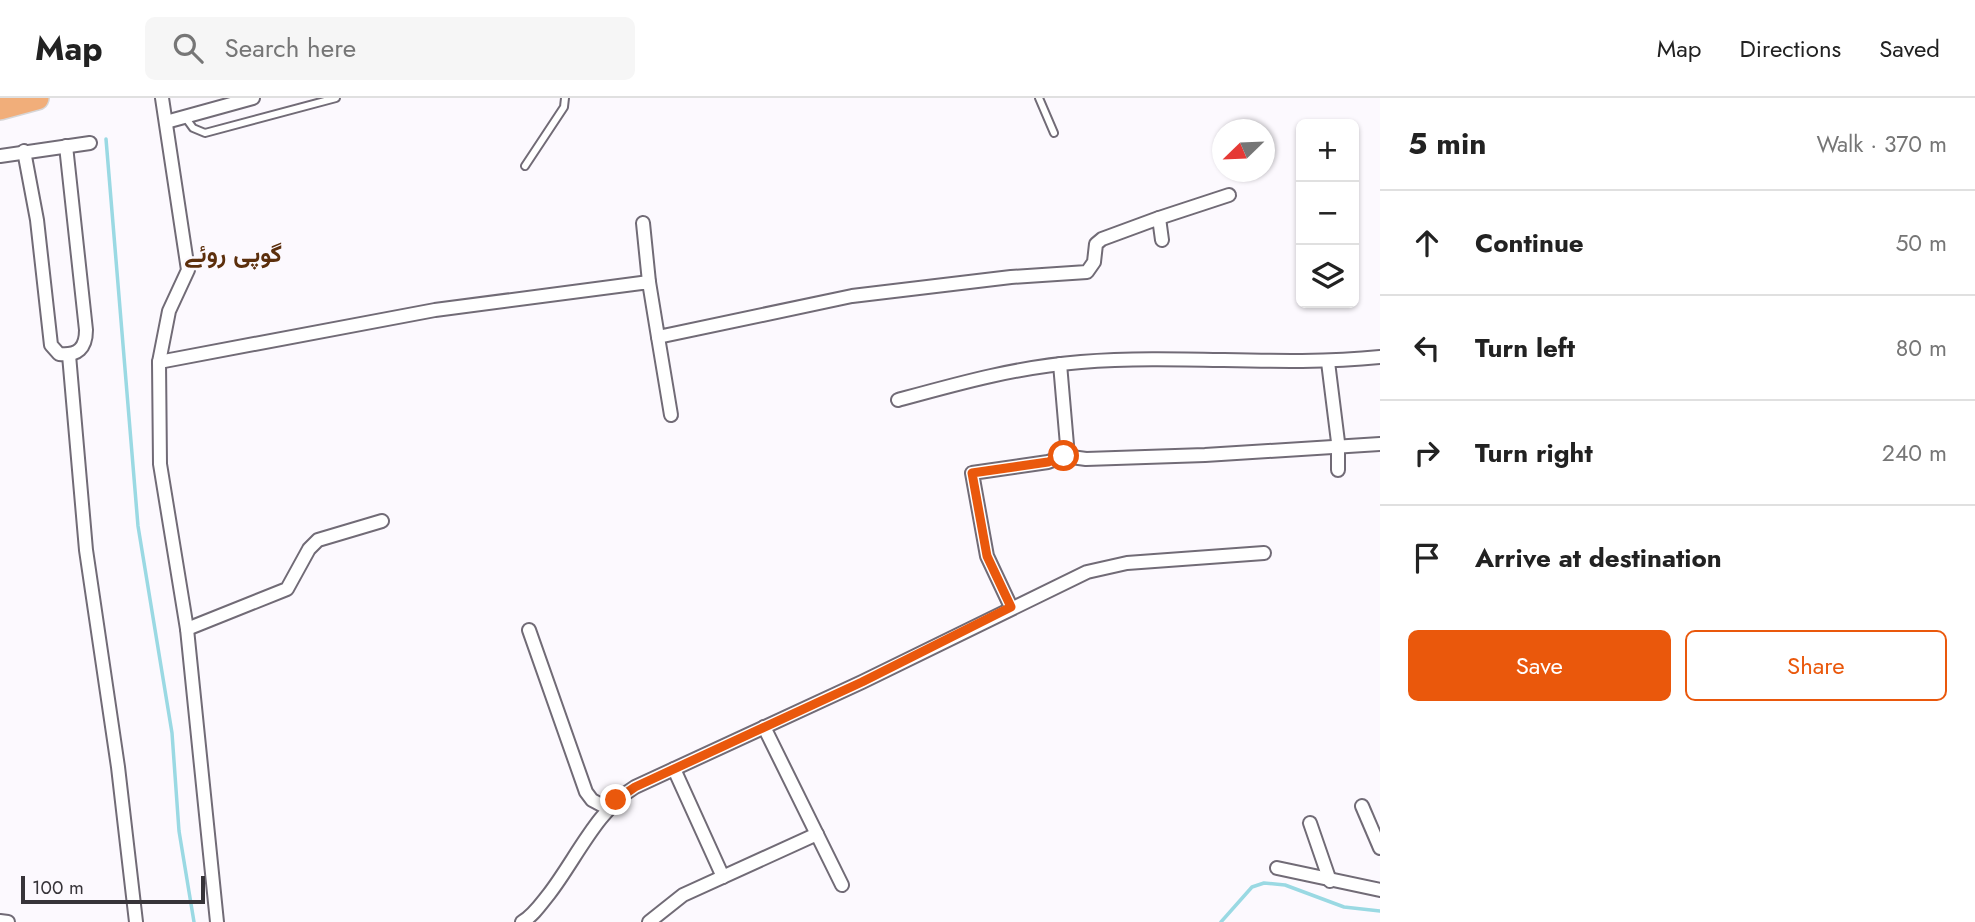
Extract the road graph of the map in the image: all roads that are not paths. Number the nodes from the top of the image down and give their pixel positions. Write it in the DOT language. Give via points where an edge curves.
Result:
graph roads {
  1 [pos="37,98"];
  2 [pos="162,98"];
  3 [pos="253,98"];
  4 [pos="337,98"];
  5 [pos="565,98"];
  6 [pos="1039,98"];
  7 [pos="0,108"];
  8 [pos="185,117"];
  9 [pos="166,122"];
  10 [pos="1054,133"];
  11 [pos="90,143"];
  12 [pos="66,146"];
  13 [pos="24,151"];
  14 [pos="0,156"];
  15 [pos="525,166"];
  16 [pos="1229,195"];
  17 [pos="1159,218"];
  18 [pos="643,223"];
  19 [pos="1162,240"];
  20 [pos="649,282"];
  21 [pos="658,337"];
  22 [pos="69,355"];
  23 [pos="1380,357"];
  24 [pos="159,362"];
  25 [pos="1328,362"];
  26 [pos="1060,364"];
  27 [pos="898,400"];
  28 [pos="671,415"];
  29 [pos="1380,444"];
  30 [pos="1338,447"];
  31 [pos="1064,456"];
  32 [pos="1338,470"];
  33 [pos="382,521"];
  34 [pos="1264,553"];
  35 [pos="1011,607"];
  36 [pos="187,629"];
  37 [pos="529,630"];
  38 [pos="764,727"];
  39 [pos="674,769"];
  40 [pos="1362,806"];
  41 [pos="608,809"];
  42 [pos="1310,823"];
  43 [pos="817,834"];
  44 [pos="1380,848"];
  45 [pos="1277,868"];
  46 [pos="723,877"];
  47 [pos="1331,881"];
  48 [pos="842,885"];
  49 [pos="1380,890"];
  50 [pos="0,921"];
  51 [pos="8,922"];
  52 [pos="136,922"];
  53 [pos="217,922"];
  54 [pos="522,922"];
  55 [pos="649,922"];
  1 -- 7 [label="highway"];
  2 -- 9 [label="street"];
  3 -- 8 [label="street"];
  4 -- 8 [label="lane" via="205,133 193,128"];
  5 -- 15 [label="lane" via="564,107"];
  6 -- 10 [label="lane"];
  8 -- 9 [label="street"];
  9 -- 24 [label="street" via="188,270 169,311"];
  11 -- 12 [label="street"];
  12 -- 13 [label="street"];
  12 -- 22 [label="street" via="86,330 81,351"];
  13 -- 14 [label="street"];
  13 -- 22 [label="street" via="51,345 59,354"];
  16 -- 17 [label="street"];
  17 -- 19 [label="street"];
  17 -- 21 [label="street" via="1102,239 1091,268 1079,274 1011,277 852,296"];
  18 -- 20 [label="street"];
  20 -- 21 [label="street"];
  20 -- 24 [label="street" via="435,310"];
  21 -- 28 [label="street"];
  22 -- 52 [label="street" via="86,550"];
  23 -- 25 [label="street"];
  24 -- 36 [label="street" via="160,464"];
  25 -- 26 [label="street"];
  25 -- 30 [label="street"];
  26 -- 27 [label="street" via="1000,372"];
  26 -- 31 [label="street"];
  29 -- 30 [label="street"];
  30 -- 31 [label="street" via="1086,459"];
  30 -- 32 [label="street"];
  31 -- 35 [label="street" via="972,473 987,556"];
  33 -- 36 [label="street" via="318,540 287,589"];
  34 -- 35 [label="street" via="1108,565"];
  35 -- 38 [label="street"];
  36 -- 53 [label="street"];
  37 -- 41 [label="street" via="586,792"];
  38 -- 39 [label="street"];
  38 -- 43 [label="street"];
  39 -- 41 [label="street" via="625,793"];
  39 -- 46 [label="street"];
  40 -- 44 [label="street"];
  41 -- 54 [label="street" via="570,867"];
  42 -- 47 [label="street"];
  43 -- 46 [label="street"];
  43 -- 48 [label="street"];
  45 -- 47 [label="street"];
  46 -- 55 [label="street" via="683,895"];
  47 -- 49 [label="street"];
  50 -- 51 [label="street"];
}
